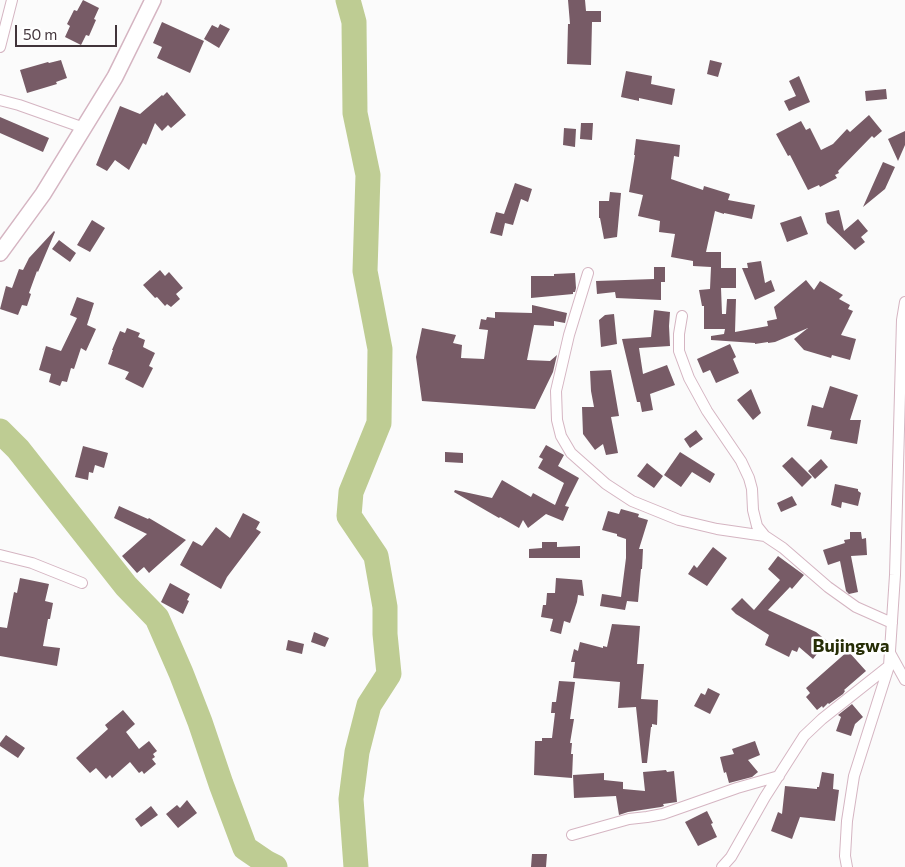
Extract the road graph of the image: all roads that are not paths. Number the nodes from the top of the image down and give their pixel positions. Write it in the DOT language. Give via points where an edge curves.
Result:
graph roads {
  1 [pos="12,0"];
  2 [pos="153,0"];
  3 [pos="0,46"];
  4 [pos="0,100"];
  5 [pos="84,128"];
  6 [pos="0,253"];
  7 [pos="588,273"];
  8 [pos="905,302"];
  9 [pos="682,316"];
  10 [pos="765,536"];
  11 [pos="0,555"];
  12 [pos="82,583"];
  13 [pos="892,623"];
  14 [pos="890,652"];
  15 [pos="889,666"];
  16 [pos="905,680"];
  17 [pos="779,776"];
  18 [pos="572,835"];
  19 [pos="722,867"];
  20 [pos="846,867"];
  1 -- 3 [label="street"];
  2 -- 5 [label="street" via="115,78"];
  4 -- 5 [label="street"];
  5 -- 6 [label="street" via="43,194"];
  7 -- 10 [label="street" via="556,391 561,436 570,453 606,484 640,504 679,520"];
  8 -- 13 [label="street"];
  9 -- 10 [label="street" via="679,351 689,378 741,461 752,489 758,526"];
  10 -- 13 [label="street" via="828,588 856,607"];
  11 -- 12 [label="street" via="32,563"];
  13 -- 14 [label="street"];
  14 -- 15 [label="street"];
  14 -- 16 [label="street"];
  15 -- 17 [label="street" via="804,736"];
  15 -- 20 [label="street" via="854,776 847,821"];
  17 -- 18 [label="street" via="663,814 629,819"];
  17 -- 19 [label="street"];
}
